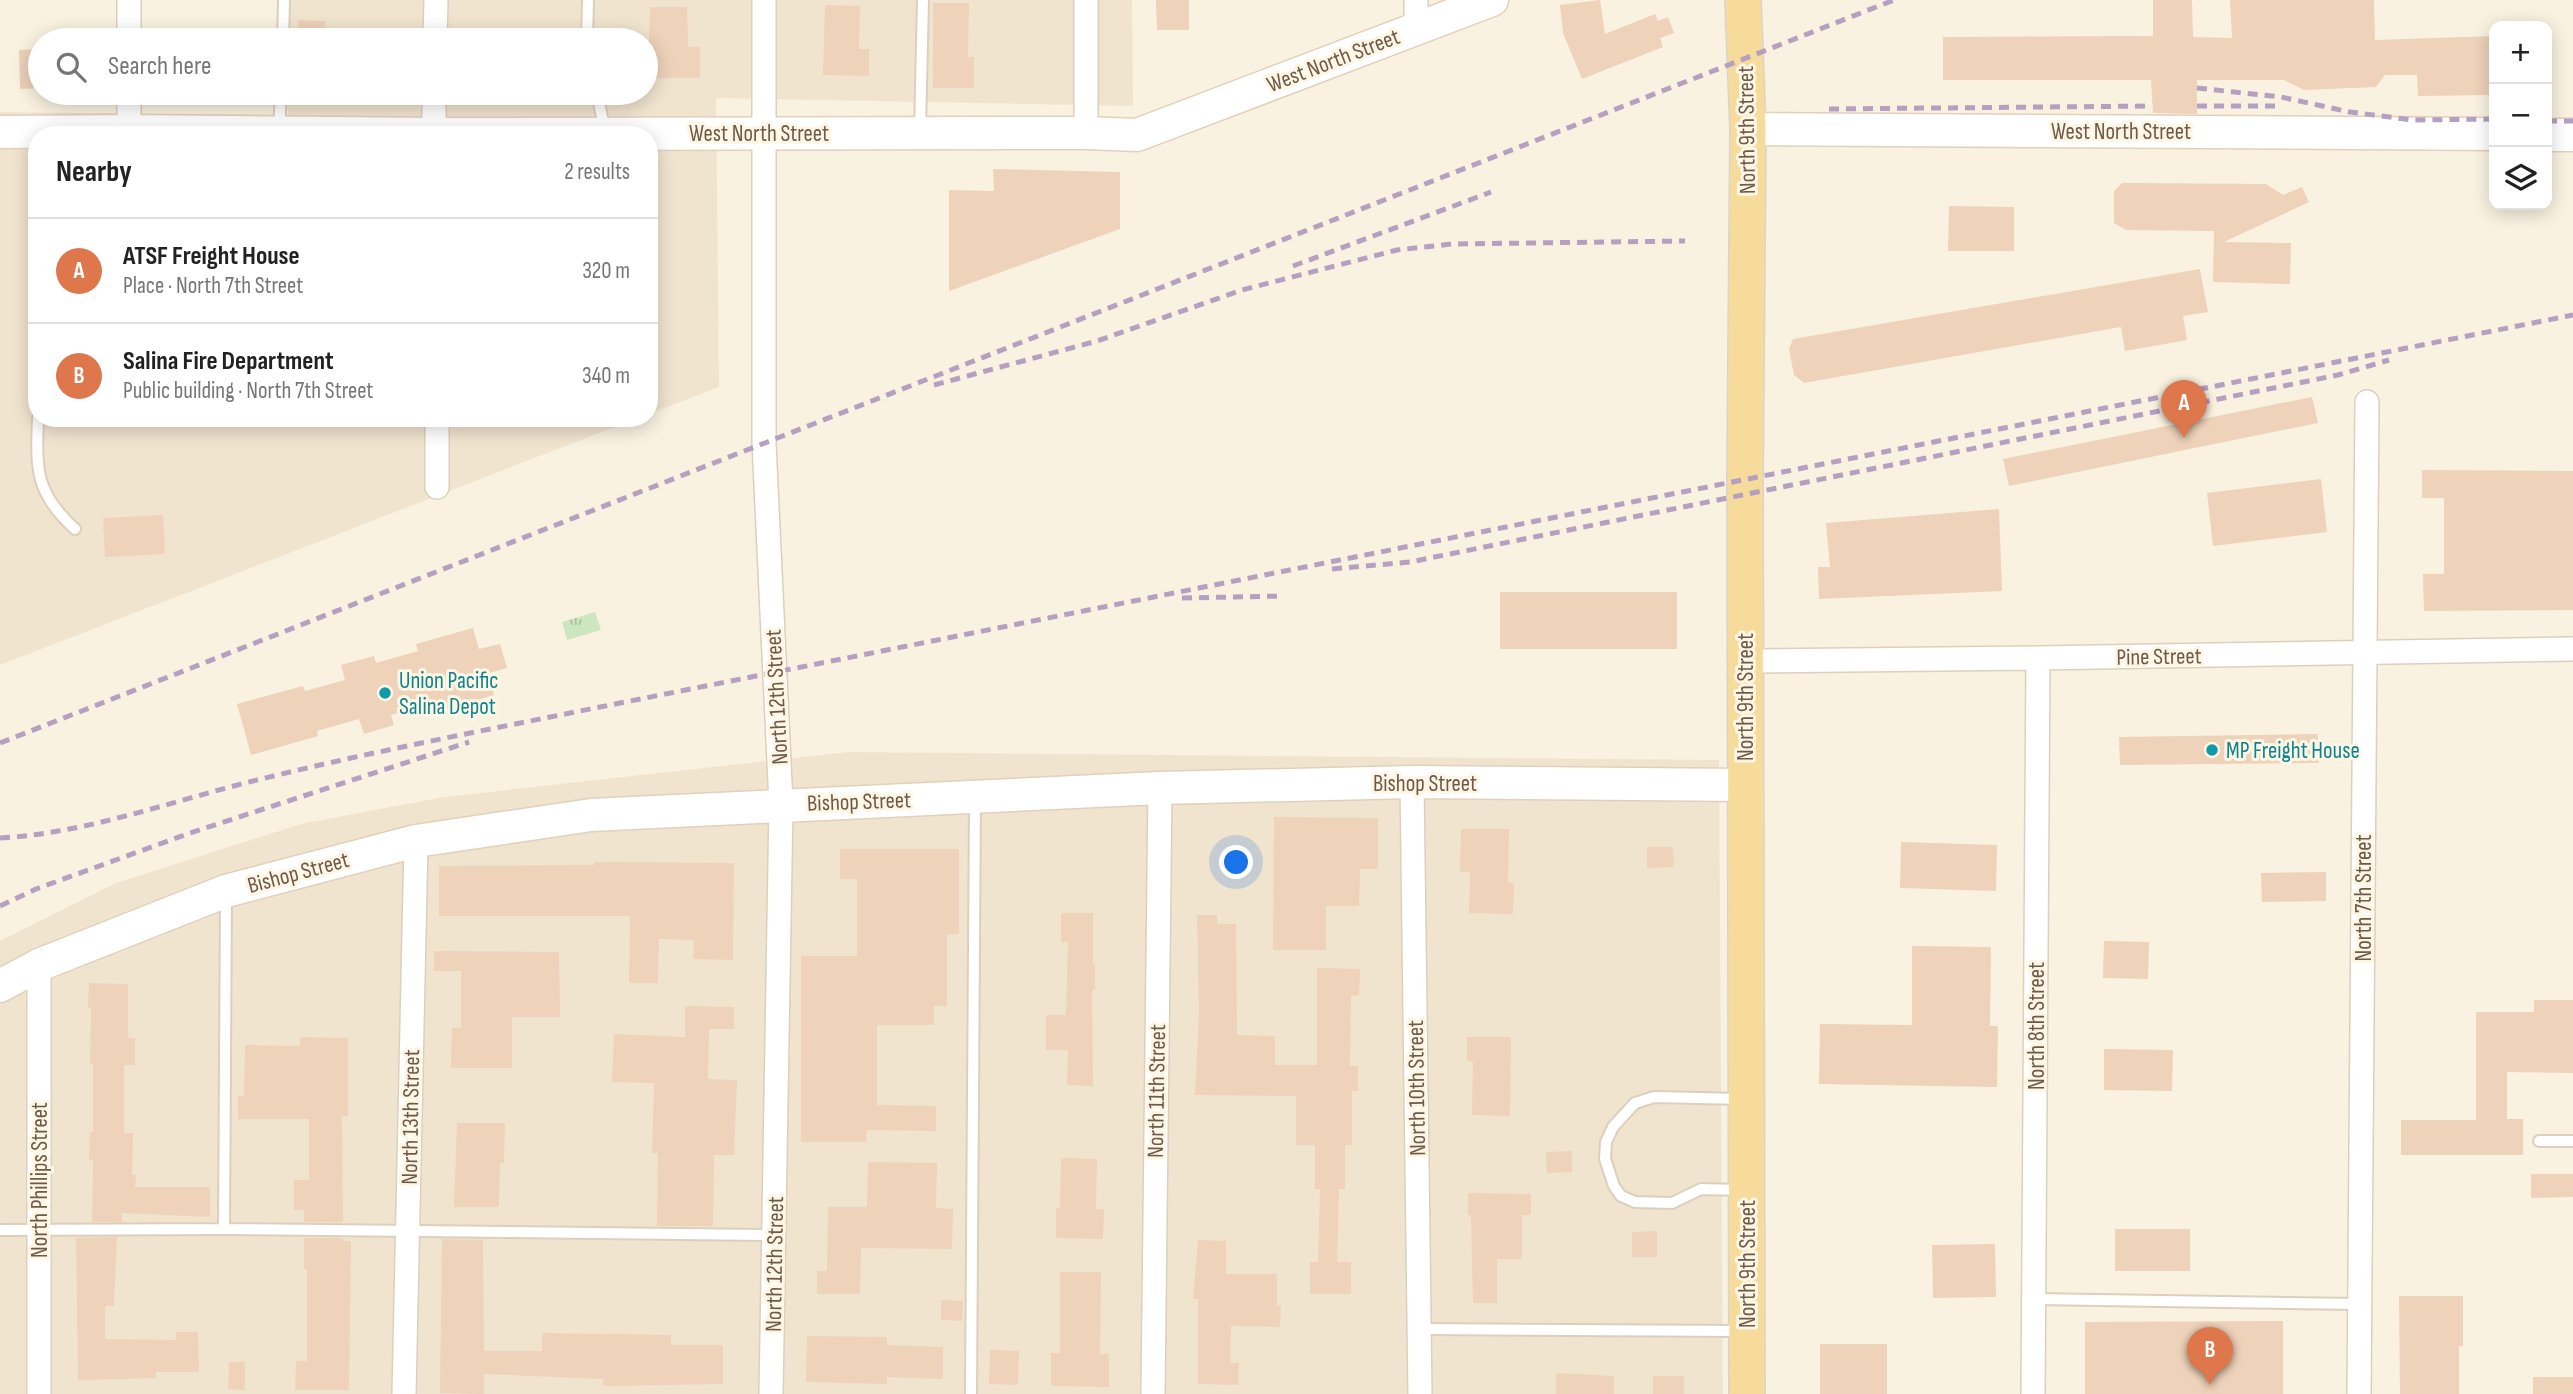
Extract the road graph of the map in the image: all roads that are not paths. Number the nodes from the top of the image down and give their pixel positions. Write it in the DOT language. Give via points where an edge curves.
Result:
graph roads {
  1 [pos="129,0"];
  2 [pos="284,0"];
  3 [pos="436,0"];
  4 [pos="588,0"];
  5 [pos="764,0"];
  6 [pos="923,0"];
  7 [pos="1086,0"];
  8 [pos="1492,0"];
  9 [pos="1744,0"];
  10 [pos="1416,14"];
  11 [pos="129,28"];
  12 [pos="283,28"];
  13 [pos="435,28"];
  14 [pos="587,28"];
  15 [pos="128,105"];
  16 [pos="280,105"];
  17 [pos="434,105"];
  18 [pos="599,105"];
  19 [pos="128,126"];
  20 [pos="279,126"];
  21 [pos="434,126"];
  22 [pos="603,126"];
  23 [pos="1748,129"];
  24 [pos="0,132"];
  25 [pos="28,133"];
  26 [pos="765,133"];
  27 [pos="920,133"];
  28 [pos="1086,133"];
  29 [pos="658,134"];
  30 [pos="2489,134"];
  31 [pos="2552,135"];
  32 [pos="2573,135"];
  33 [pos="2367,402"];
  34 [pos="38,427"];
  35 [pos="437,427"];
  36 [pos="437,488"];
  37 [pos="75,529"];
  38 [pos="2573,649"];
  39 [pos="2364,652"];
  40 [pos="2038,658"];
  41 [pos="1746,661"];
  42 [pos="1412,782"];
  43 [pos="1745,785"];
  44 [pos="1160,788"];
  45 [pos="975,796"];
  46 [pos="781,804"];
  47 [pos="416,841"];
  48 [pos="226,891"];
  49 [pos="39,965"];
  50 [pos="0,986"];
  51 [pos="1746,1099"];
  52 [pos="2539,1141"];
  53 [pos="2573,1141"];
  54 [pos="1746,1190"];
  55 [pos="224,1229"];
  56 [pos="0,1230"];
  57 [pos="39,1231"];
  58 [pos="408,1232"];
  59 [pos="774,1235"];
  60 [pos="2034,1299"];
  61 [pos="2359,1304"];
  62 [pos="1419,1329"];
  63 [pos="1747,1331"];
  64 [pos="39,1394"];
  65 [pos="404,1394"];
  66 [pos="771,1394"];
  67 [pos="971,1394"];
  68 [pos="1153,1394"];
  69 [pos="1420,1394"];
  70 [pos="1747,1394"];
  71 [pos="2034,1394"];
  72 [pos="2358,1394"];
  1 -- 11 [label="street"];
  2 -- 12 [label="lane"];
  3 -- 13 [label="street"];
  4 -- 14 [label="lane"];
  5 -- 26 [label="street, North 12th Street"];
  6 -- 27 [label="lane"];
  7 -- 28 [label="street"];
  8 -- 10 [label="street, West North Street"];
  9 -- 23 [label="main road, North 9th Street"];
  10 -- 28 [label="street, West North Street" via="1137,135"];
  15 -- 19 [label="street"];
  16 -- 20 [label="lane"];
  17 -- 21 [label="street"];
  18 -- 22 [label="lane"];
  23 -- 30 [label="street, West North Street"];
  23 -- 41 [label="main road, North 9th Street"];
  24 -- 25 [label="street, West North Street"];
  26 -- 27 [label="street, West North Street"];
  26 -- 29 [label="street, West North Street"];
  26 -- 46 [label="street, North 12th Street" via="764,443"];
  27 -- 28 [label="street, West North Street"];
  31 -- 32 [label="street"];
  33 -- 39 [label="street, North 7th Street"];
  34 -- 37 [label="lane" via="39,476 51,505"];
  35 -- 36 [label="street"];
  38 -- 39 [label="street, Pine Street"];
  39 -- 40 [label="street, Pine Street"];
  39 -- 61 [label="street, North 7th Street"];
  40 -- 41 [label="street, Pine Street"];
  40 -- 60 [label="street, North 8th Street"];
  41 -- 43 [label="main road, North 9th Street"];
  42 -- 43 [label="street, Bishop Street"];
  42 -- 44 [label="street, Bishop Street"];
  42 -- 62 [label="street, North 10th Street"];
  43 -- 51 [label="main road, North 9th Street"];
  44 -- 45 [label="street, Bishop Street"];
  44 -- 68 [label="street, North 11th Street"];
  45 -- 46 [label="street, Bishop Street"];
  45 -- 67 [label="lane"];
  46 -- 47 [label="street, Bishop Street" via="591,815"];
  46 -- 59 [label="street, North 12th Street"];
  47 -- 48 [label="street, Bishop Street"];
  47 -- 58 [label="street, North 13th Street"];
  48 -- 49 [label="street, Bishop Street"];
  48 -- 55 [label="lane"];
  49 -- 50 [label="street, Bishop Street"];
  49 -- 57 [label="street, North Phillips Street"];
  51 -- 54 [label="main road, North 9th Street"];
  51 -- 54 [label="lane" via="1654,1097 1635,1102 1613,1127 1605,1159 1614,1186 1621,1196 1635,1202 1672,1203 1701,1189"];
  52 -- 53 [label="lane"];
  54 -- 63 [label="main road, North 9th Street"];
  55 -- 57 [label="lane"];
  55 -- 58 [label="lane"];
  56 -- 57 [label="lane"];
  57 -- 64 [label="street, North Phillips Street"];
  58 -- 59 [label="lane"];
  58 -- 65 [label="street, North 13th Street"];
  59 -- 66 [label="street, North 12th Street"];
  60 -- 61 [label="lane"];
  60 -- 71 [label="street, North 8th Street"];
  61 -- 72 [label="street, North 7th Street"];
  62 -- 63 [label="lane"];
  62 -- 69 [label="street, North 10th Street"];
  63 -- 70 [label="main road, North 9th Street"];
}
